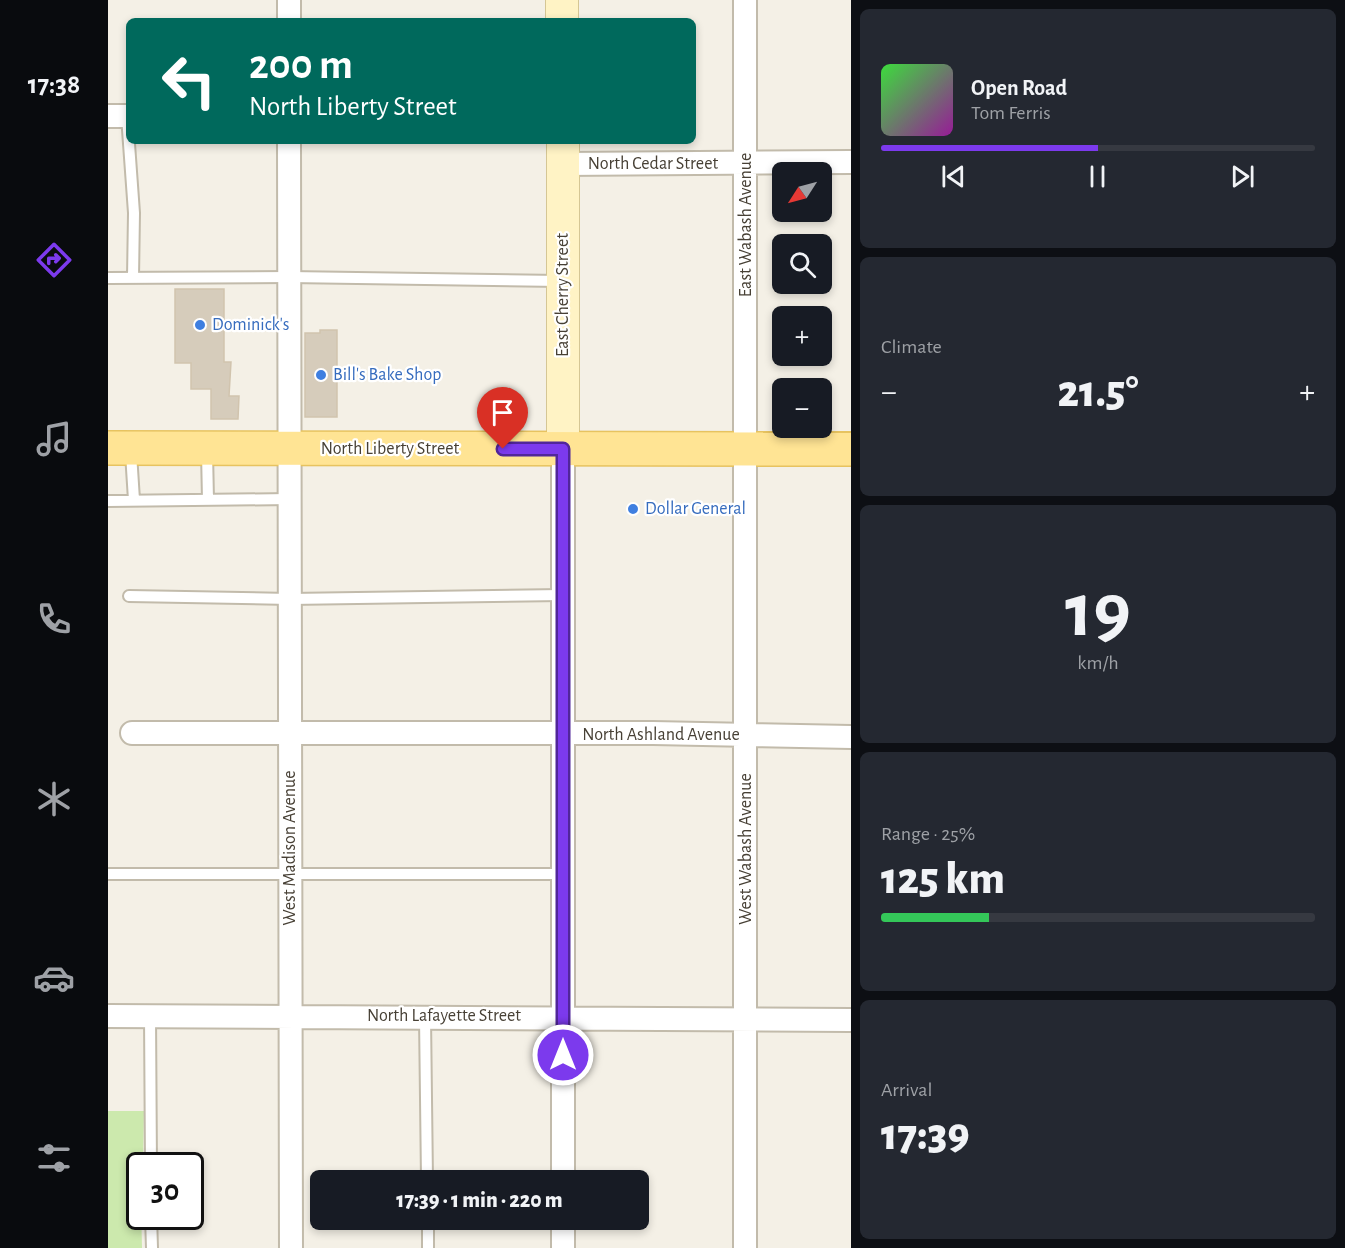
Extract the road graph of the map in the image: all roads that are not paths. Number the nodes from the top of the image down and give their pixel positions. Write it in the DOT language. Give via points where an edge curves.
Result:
graph roads {
  1 [pos="289,0"];
  2 [pos="562,0"];
  3 [pos="745,0"];
  4 [pos="289,18"];
  5 [pos="562,18"];
  6 [pos="121,116"];
  7 [pos="289,144"];
  8 [pos="563,152"];
  9 [pos="851,162"];
  10 [pos="746,163"];
  11 [pos="290,276"];
  12 [pos="108,278"];
  13 [pos="133,278"];
  14 [pos="563,281"];
  15 [pos="119,448"];
  16 [pos="207,448"];
  17 [pos="290,448"];
  18 [pos="563,449"];
  19 [pos="746,449"];
  20 [pos="851,449"];
  21 [pos="290,499"];
  22 [pos="134,500"];
  23 [pos="208,500"];
  24 [pos="108,501"];
  25 [pos="562,595"];
  26 [pos="129,596"];
  27 [pos="290,599"];
  28 [pos="132,733"];
  29 [pos="290,735"];
  30 [pos="562,735"];
  31 [pos="746,736"];
  32 [pos="851,737"];
  33 [pos="108,874"];
  34 [pos="562,874"];
  35 [pos="290,875"];
  36 [pos="291,1015"];
  37 [pos="108,1016"];
  38 [pos="150,1016"];
  39 [pos="425,1016"];
  40 [pos="562,1017"];
  41 [pos="745,1019"];
  42 [pos="851,1020"];
  43 [pos="151,1152"];
  44 [pos="427,1170"];
  45 [pos="563,1170"];
  46 [pos="152,1230"];
  47 [pos="428,1230"];
  48 [pos="563,1230"];
  49 [pos="152,1248"];
  50 [pos="291,1248"];
  51 [pos="428,1248"];
  52 [pos="563,1248"];
  53 [pos="745,1248"];
  1 -- 4 [label="street"];
  2 -- 5 [label="street"];
  3 -- 10 [label="street, East Wabash Avenue"];
  6 -- 13 [label="lane" via="134,213"];
  7 -- 11 [label="street, West Madison Avenue"];
  8 -- 10 [label="street, North Cedar Street"];
  8 -- 14 [label="street, East Cherry Street"];
  9 -- 10 [label="street, North Cedar Street"];
  10 -- 19 [label="street, East Wabash Avenue"];
  11 -- 13 [label="lane"];
  11 -- 14 [label="lane"];
  11 -- 17 [label="street, West Madison Avenue"];
  12 -- 13 [label="lane"];
  14 -- 18 [label="street, East Cherry Street"];
  15 -- 16 [label="main road, North Liberty Street"];
  15 -- 22 [label="lane"];
  16 -- 17 [label="main road, North Liberty Street"];
  16 -- 23 [label="lane"];
  17 -- 18 [label="main road, North Liberty Street"];
  17 -- 21 [label="street, West Madison Avenue"];
  18 -- 19 [label="main road, North Liberty Street"];
  18 -- 25 [label="street"];
  19 -- 20 [label="main road, North Liberty Street"];
  19 -- 31 [label="street, West Wabash Avenue"];
  21 -- 23 [label="lane"];
  21 -- 27 [label="street, West Madison Avenue"];
  22 -- 23 [label="lane"];
  22 -- 24 [label="lane"];
  25 -- 27 [label="lane"];
  25 -- 30 [label="street"];
  26 -- 27 [label="lane"];
  27 -- 29 [label="street, West Madison Avenue"];
  28 -- 29 [label="street, North Ashland Avenue"];
  29 -- 30 [label="street, North Ashland Avenue"];
  29 -- 35 [label="street, West Madison Avenue"];
  30 -- 31 [label="street, North Ashland Avenue"];
  30 -- 34 [label="street"];
  31 -- 32 [label="street, North Ashland Avenue"];
  31 -- 41 [label="street, West Wabash Avenue"];
  33 -- 35 [label="lane"];
  34 -- 35 [label="lane"];
  34 -- 40 [label="street"];
  35 -- 36 [label="street, West Madison Avenue"];
  36 -- 38 [label="street, North Lafayette Street"];
  36 -- 39 [label="street, North Lafayette Street"];
  36 -- 50 [label="street, West Madison Avenue"];
  37 -- 38 [label="street, North Lafayette Street"];
  38 -- 43 [label="lane"];
  39 -- 40 [label="street, North Lafayette Street"];
  39 -- 44 [label="lane"];
  40 -- 41 [label="street, North Lafayette Street"];
  40 -- 45 [label="street"];
  41 -- 42 [label="street, North Lafayette Street"];
  41 -- 53 [label="street, West Wabash Avenue"];
  46 -- 49 [label="lane"];
  47 -- 51 [label="lane"];
  48 -- 52 [label="street"];
}
